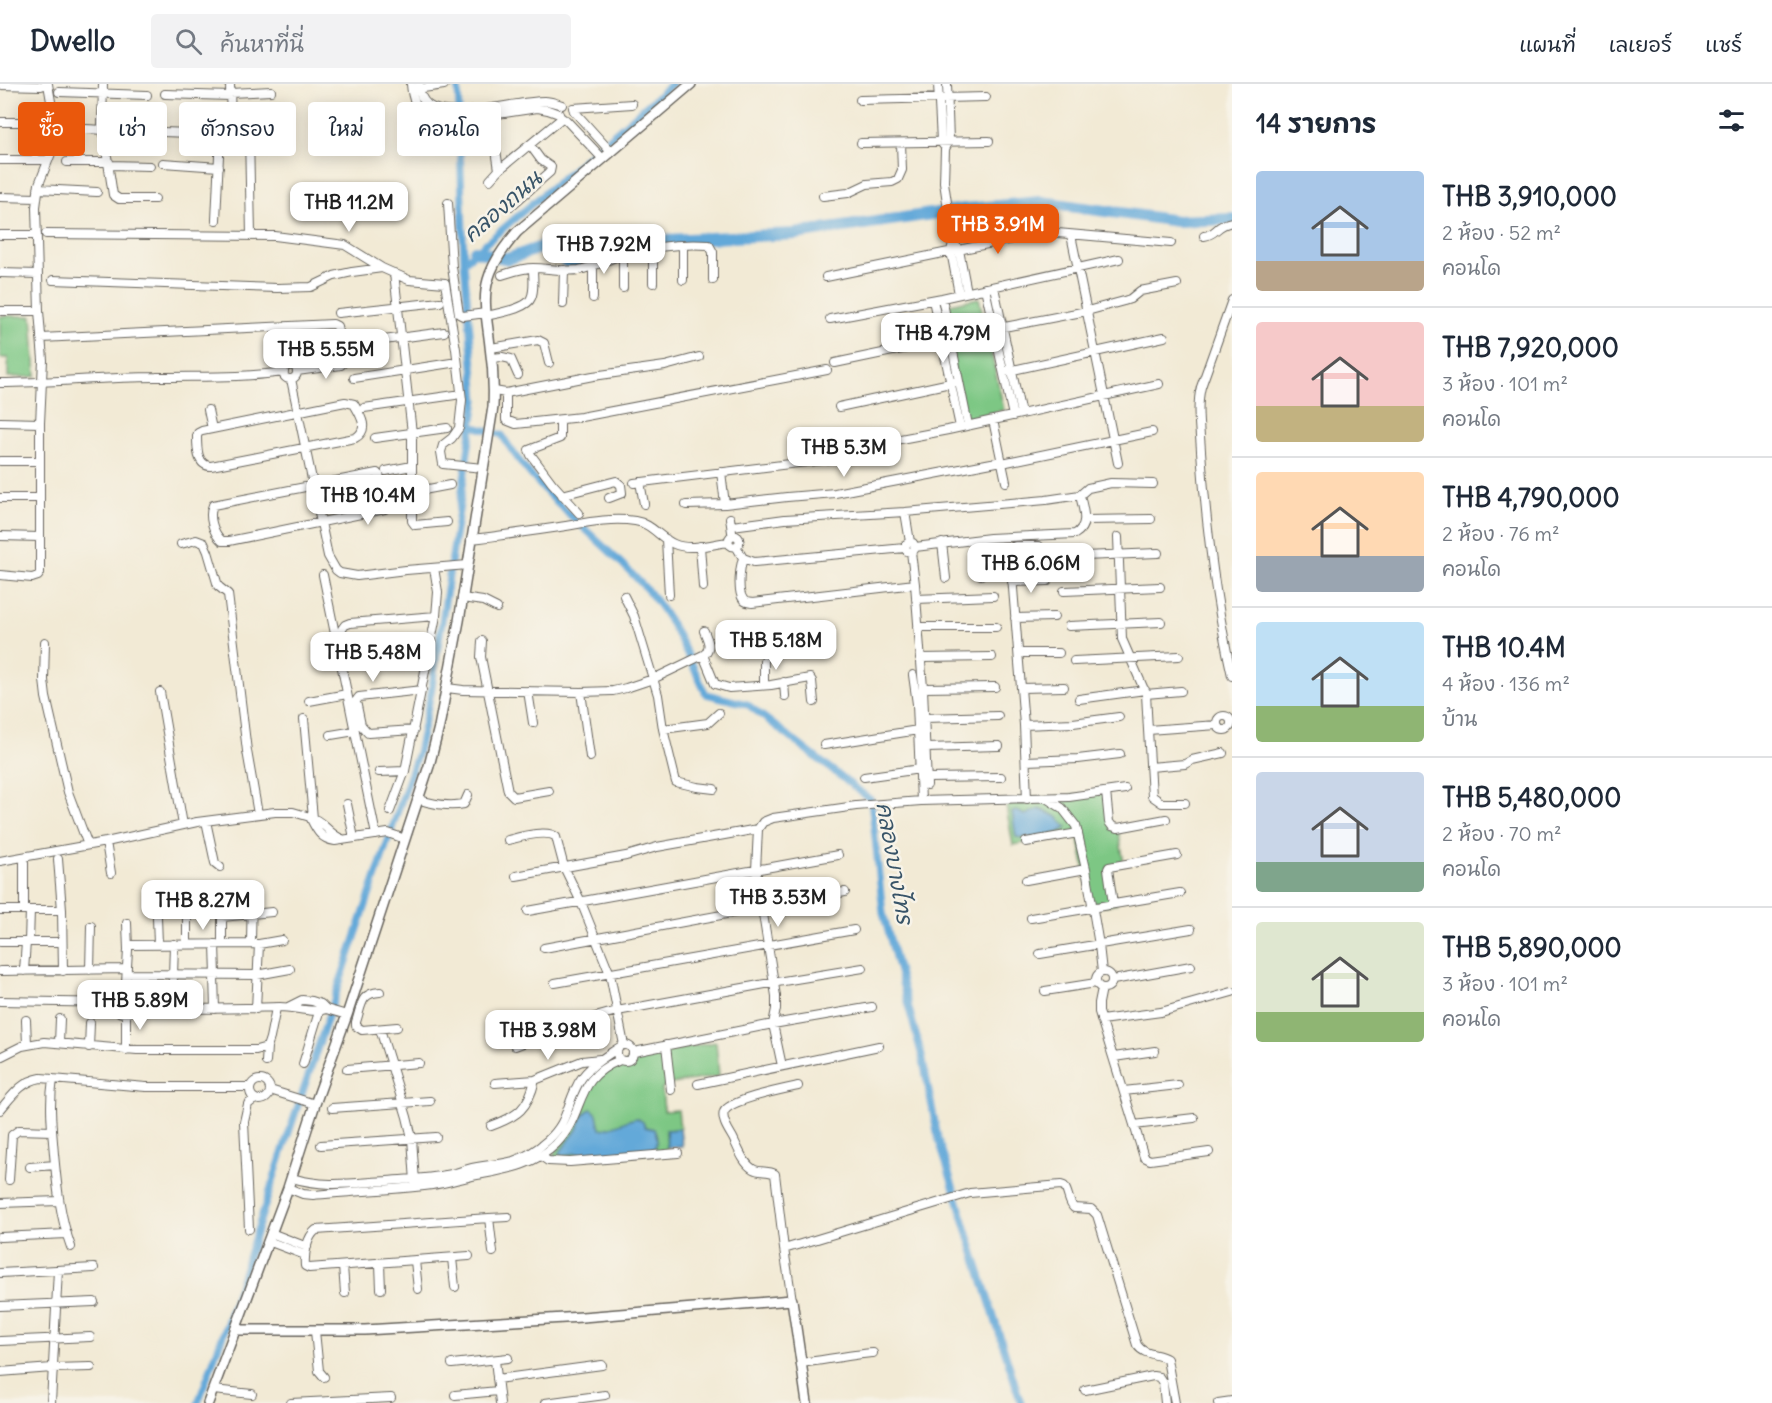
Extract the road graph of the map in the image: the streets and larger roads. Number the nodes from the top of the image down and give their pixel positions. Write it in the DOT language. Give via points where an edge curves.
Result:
graph roads {
  1 [pos="47,84"];
  2 [pos="103,84"];
  3 [pos="691,84"];
  4 [pos="938,84"];
  5 [pos="947,84"];
  6 [pos="0,85"];
  7 [pos="444,85"];
  8 [pos="415,86"];
  9 [pos="230,91"];
  10 [pos="271,91"];
  11 [pos="59,92"];
  12 [pos="103,93"];
  13 [pos="165,94"];
  14 [pos="147,95"];
  15 [pos="986,97"];
  16 [pos="944,98"];
  17 [pos="860,100"];
  18 [pos="50,102"];
  19 [pos="103,102"];
  20 [pos="425,102"];
  21 [pos="632,104"];
  22 [pos="562,105"];
  23 [pos="501,109"];
  24 [pos="501,110"];
  25 [pos="574,110"];
  26 [pos="562,117"];
  27 [pos="0,122"];
  28 [pos="18,122"];
  29 [pos="591,129"];
  30 [pos="582,136"];
  31 [pos="989,141"];
  32 [pos="861,143"];
  33 [pos="901,143"];
  34 [pos="945,144"];
  35 [pos="530,145"];
  36 [pos="609,150"];
  37 [pos="49,156"];
  38 [pos="108,156"];
  39 [pos="219,156"];
  40 [pos="249,156"];
  41 [pos="497,156"];
  42 [pos="602,157"];
  43 [pos="0,160"];
  44 [pos="48,160"];
  45 [pos="67,162"];
  46 [pos="109,163"];
  47 [pos="163,163"];
  48 [pos="150,166"];
  49 [pos="219,166"];
  50 [pos="499,170"];
  51 [pos="490,180"];
  52 [pos="38,189"];
  53 [pos="97,192"];
  54 [pos="823,196"];
  55 [pos="0,197"];
  56 [pos="37,198"];
  57 [pos="155,199"];
  58 [pos="448,203"];
  59 [pos="512,206"];
  60 [pos="216,220"];
  61 [pos="1232,222"];
  62 [pos="46,234"];
  63 [pos="0,235"];
  64 [pos="37,235"];
  65 [pos="1071,235"];
  66 [pos="251,236"];
  67 [pos="1204,236"];
  68 [pos="1171,243"];
  69 [pos="683,245"];
  70 [pos="954,248"];
  71 [pos="653,249"];
  72 [pos="623,255"];
  73 [pos="1119,259"];
  74 [pos="593,265"];
  75 [pos="382,268"];
  76 [pos="533,268"];
  77 [pos="1078,268"];
  78 [pos="564,270"];
  79 [pos="0,273"];
  80 [pos="394,273"];
  81 [pos="38,274"];
  82 [pos="502,275"];
  83 [pos="826,276"];
  84 [pos="53,280"];
  85 [pos="683,280"];
  86 [pos="713,280"];
  87 [pos="653,283"];
  88 [pos="1177,284"];
  89 [pos="990,287"];
  90 [pos="623,288"];
  91 [pos="963,293"];
  92 [pos="593,298"];
  93 [pos="942,298"];
  94 [pos="933,300"];
  95 [pos="1232,300"];
  96 [pos="440,302"];
  97 [pos="563,304"];
  98 [pos="397,307"];
  99 [pos="0,311"];
  100 [pos="39,311"];
  101 [pos="1087,311"];
  102 [pos="338,313"];
  103 [pos="486,315"];
  104 [pos="830,319"];
  105 [pos="282,327"];
  106 [pos="998,328"];
  107 [pos="444,332"];
  108 [pos="1164,337"];
  109 [pos="41,338"];
  110 [pos="401,338"];
  111 [pos="946,340"];
  112 [pos="346,345"];
  113 [pos="1095,352"];
  114 [pos="491,353"];
  115 [pos="699,357"];
  116 [pos="451,363"];
  117 [pos="549,363"];
  118 [pos="835,363"];
  119 [pos="286,369"];
  120 [pos="405,370"];
  121 [pos="827,370"];
  122 [pos="297,371"];
  123 [pos="1008,371"];
  124 [pos="518,375"];
  125 [pos="354,378"];
  126 [pos="291,379"];
  127 [pos="955,382"];
  128 [pos="0,383"];
  129 [pos="42,383"];
  130 [pos="1159,384"];
  131 [pos="494,391"];
  132 [pos="506,393"];
  133 [pos="455,395"];
  134 [pos="1104,396"];
  135 [pos="408,402"];
  136 [pos="839,407"];
  137 [pos="364,408"];
  138 [pos="208,410"];
  139 [pos="298,412"];
  140 [pos="1017,415"];
  141 [pos="560,420"];
  142 [pos="993,420"];
  143 [pos="0,422"];
  144 [pos="40,423"];
  145 [pos="964,426"];
  146 [pos="447,428"];
  147 [pos="212,429"];
  148 [pos="1152,432"];
  149 [pos="412,433"];
  150 [pos="375,438"];
  151 [pos="1114,441"];
  152 [pos="305,448"];
  153 [pos="0,461"];
  154 [pos="40,461"];
  155 [pos="1002,462"];
  156 [pos="1118,463"];
  157 [pos="412,466"];
  158 [pos="482,468"];
  159 [pos="386,471"];
  160 [pos="721,472"];
  161 [pos="381,481"];
  162 [pos="1006,482"];
  163 [pos="1153,484"];
  164 [pos="313,485"];
  165 [pos="450,485"];
  166 [pos="413,492"];
  167 [pos="562,495"];
  168 [pos="1080,495"];
  169 [pos="0,498"];
  170 [pos="40,498"];
  171 [pos="609,498"];
  172 [pos="385,504"];
  173 [pos="644,504"];
  174 [pos="725,504"];
  175 [pos="686,505"];
  176 [pos="905,512"];
  177 [pos="579,513"];
  178 [pos="730,518"];
  179 [pos="1151,519"];
  180 [pos="1085,520"];
  181 [pos="447,522"];
  182 [pos="321,523"];
  183 [pos="732,526"];
  184 [pos="0,537"];
  185 [pos="40,537"];
  186 [pos="1118,537"];
  187 [pos="471,539"];
  188 [pos="666,539"];
  189 [pos="976,540"];
  190 [pos="733,541"];
  191 [pos="942,543"];
  192 [pos="181,544"];
  193 [pos="700,546"];
  194 [pos="1039,546"];
  195 [pos="910,547"];
  196 [pos="1158,553"];
  197 [pos="1119,555"];
  198 [pos="1059,557"];
  199 [pos="743,558"];
  200 [pos="464,566"];
  201 [pos="434,568"];
  202 [pos="323,575"];
  203 [pos="0,576"];
  204 [pos="981,576"];
  205 [pos="946,578"];
  206 [pos="1048,581"];
  207 [pos="1012,582"];
  208 [pos="915,584"];
  209 [pos="703,587"];
  210 [pos="1160,587"];
  211 [pos="1120,589"];
  212 [pos="1064,591"];
  213 [pos="669,595"];
  214 [pos="624,596"];
  215 [pos="993,596"];
  216 [pos="462,598"];
  217 [pos="916,599"];
  218 [pos="497,608"];
  219 [pos="436,616"];
  220 [pos="1054,617"];
  221 [pos="1015,618"];
  222 [pos="1161,622"];
  223 [pos="1120,624"];
  224 [pos="1069,626"];
  225 [pos="918,627"];
  226 [pos="996,627"];
  227 [pos="704,630"];
  228 [pos="482,641"];
  229 [pos="45,642"];
  230 [pos="428,653"];
  231 [pos="1018,653"];
  232 [pos="1059,653"];
  233 [pos="1230,655"];
  234 [pos="701,656"];
  235 [pos="1179,656"];
  236 [pos="992,657"];
  237 [pos="920,658"];
  238 [pos="1130,659"];
  239 [pos="764,661"];
  240 [pos="1074,661"];
  241 [pos="913,675"];
  242 [pos="1232,676"];
  243 [pos="653,679"];
  244 [pos="784,682"];
  245 [pos="764,685"];
  246 [pos="995,687"];
  247 [pos="1064,687"];
  248 [pos="447,688"];
  249 [pos="923,688"];
  250 [pos="1021,688"];
  251 [pos="422,690"];
  252 [pos="487,690"];
  253 [pos="528,691"];
  254 [pos="1181,691"];
  255 [pos="160,692"];
  256 [pos="581,692"];
  257 [pos="1145,692"];
  258 [pos="347,694"];
  259 [pos="785,696"];
  260 [pos="1079,699"];
  261 [pos="309,701"];
  262 [pos="814,702"];
  263 [pos="719,713"];
  264 [pos="998,716"];
  265 [pos="1119,717"];
  266 [pos="924,718"];
  267 [pos="304,719"];
  268 [pos="1232,720"];
  269 [pos="534,723"];
  270 [pos="1024,725"];
  271 [pos="663,729"];
  272 [pos="1148,729"];
  273 [pos="414,730"];
  274 [pos="918,730"];
  275 [pos="355,731"];
  276 [pos="331,735"];
  277 [pos="824,745"];
  278 [pos="999,746"];
  279 [pos="926,748"];
  280 [pos="1223,753"];
  281 [pos="1120,754"];
  282 [pos="590,757"];
  283 [pos="1026,761"];
  284 [pos="1150,767"];
  285 [pos="920,769"];
  286 [pos="405,771"];
  287 [pos="379,772"];
  288 [pos="864,777"];
  289 [pos="1001,777"];
  290 [pos="714,789"];
  291 [pos="1125,789"];
  292 [pos="549,791"];
  293 [pos="1106,792"];
  294 [pos="468,795"];
  295 [pos="1046,798"];
  296 [pos="417,799"];
  297 [pos="1028,799"];
  298 [pos="921,801"];
  299 [pos="1185,803"];
  300 [pos="347,804"];
  301 [pos="390,811"];
  302 [pos="258,814"];
  303 [pos="311,817"];
  304 [pos="1166,819"];
  305 [pos="206,821"];
  306 [pos="183,825"];
  307 [pos="758,829"];
  308 [pos="1078,833"];
  309 [pos="376,835"];
  310 [pos="354,838"];
  311 [pos="402,838"];
  312 [pos="508,840"];
  313 [pos="106,842"];
  314 [pos="1026,842"];
  315 [pos="88,845"];
  316 [pos="838,855"];
  317 [pos="1177,855"];
  318 [pos="58,859"];
  319 [pos="0,861"];
  320 [pos="24,863"];
  321 [pos="220,867"];
  322 [pos="564,867"];
  323 [pos="1086,869"];
  324 [pos="756,870"];
  325 [pos="111,873"];
  326 [pos="516,876"];
  327 [pos="1026,880"];
  328 [pos="252,891"];
  329 [pos="222,892"];
  330 [pos="844,892"];
  331 [pos="1180,892"];
  332 [pos="581,902"];
  333 [pos="1113,904"];
  334 [pos="762,907"];
  335 [pos="1092,907"];
  336 [pos="187,909"];
  337 [pos="0,910"];
  338 [pos="27,910"];
  339 [pos="62,910"];
  340 [pos="528,911"];
  341 [pos="272,912"];
  342 [pos="252,915"];
  343 [pos="157,917"];
  344 [pos="222,917"];
  345 [pos="1031,918"];
  346 [pos="127,923"];
  347 [pos="91,926"];
  348 [pos="1191,929"];
  349 [pos="854,930"];
  350 [pos="597,938"];
  351 [pos="282,940"];
  352 [pos="0,942"];
  353 [pos="27,942"];
  354 [pos="62,942"];
  355 [pos="158,944"];
  356 [pos="174,944"];
  357 [pos="219,944"];
  358 [pos="255,944"];
  359 [pos="128,945"];
  360 [pos="187,945"];
  361 [pos="768,945"];
  362 [pos="1099,945"];
  363 [pos="544,948"];
  364 [pos="1040,954"];
  365 [pos="1191,966"];
  366 [pos="863,968"];
  367 [pos="290,969"];
  368 [pos="90,970"];
  369 [pos="0,971"];
  370 [pos="24,971"];
  371 [pos="63,971"];
  372 [pos="127,971"];
  373 [pos="1102,972"];
  374 [pos="610,974"];
  375 [pos="174,975"];
  376 [pos="257,975"];
  377 [pos="215,976"];
  378 [pos="1113,980"];
  379 [pos="555,983"];
  380 [pos="774,983"];
  381 [pos="1099,985"];
  382 [pos="1045,991"];
  383 [pos="380,992"];
  384 [pos="1232,992"];
  385 [pos="0,1001"];
  386 [pos="121,1001"];
  387 [pos="872,1007"];
  388 [pos="276,1008"];
  389 [pos="172,1009"];
  390 [pos="215,1009"];
  391 [pos="256,1009"];
  392 [pos="128,1010"];
  393 [pos="327,1011"];
  394 [pos="617,1011"];
  395 [pos="347,1015"];
  396 [pos="60,1019"];
  397 [pos="26,1020"];
  398 [pos="1101,1020"];
  399 [pos="90,1023"];
  400 [pos="773,1024"];
  401 [pos="397,1028"];
  402 [pos="380,1029"];
  403 [pos="59,1043"];
  404 [pos="27,1044"];
  405 [pos="666,1045"];
  406 [pos="515,1046"];
  407 [pos="621,1046"];
  408 [pos="879,1046"];
  409 [pos="89,1047"];
  410 [pos="267,1047"];
  411 [pos="126,1050"];
  412 [pos="1155,1051"];
  413 [pos="634,1052"];
  414 [pos="0,1057"];
  415 [pos="1113,1057"];
  416 [pos="601,1059"];
  417 [pos="620,1060"];
  418 [pos="266,1062"];
  419 [pos="419,1063"];
  420 [pos="303,1064"];
  421 [pos="391,1066"];
  422 [pos="783,1066"];
  423 [pos="347,1069"];
  424 [pos="53,1079"];
  425 [pos="535,1080"];
  426 [pos="495,1083"];
  427 [pos="698,1084"];
  428 [pos="1179,1085"];
  429 [pos="798,1086"];
  430 [pos="250,1087"];
  431 [pos="270,1090"];
  432 [pos="671,1090"];
  433 [pos="1124,1091"];
  434 [pos="255,1099"];
  435 [pos="430,1101"];
  436 [pos="312,1103"];
  437 [pos="403,1103"];
  438 [pos="332,1107"];
  439 [pos="0,1110"];
  440 [pos="1194,1118"];
  441 [pos="1134,1125"];
  442 [pos="491,1126"];
  443 [pos="52,1131"];
  444 [pos="436,1137"];
  445 [pos="412,1138"];
  446 [pos="321,1145"];
  447 [pos="1209,1152"];
  448 [pos="537,1153"];
  449 [pos="678,1153"];
  450 [pos="55,1165"];
  451 [pos="30,1167"];
  452 [pos="292,1178"];
  453 [pos="9,1179"];
  454 [pos="416,1183"];
  455 [pos="288,1188"];
  456 [pos="326,1189"];
  457 [pos="59,1201"];
  458 [pos="0,1203"];
  459 [pos="508,1217"];
  460 [pos="489,1218"];
  461 [pos="249,1229"];
  462 [pos="67,1234"];
  463 [pos="0,1237"];
  464 [pos="270,1237"];
  465 [pos="71,1247"];
  466 [pos="784,1249"];
  467 [pos="306,1251"];
  468 [pos="493,1252"];
  469 [pos="469,1256"];
  470 [pos="452,1258"];
  471 [pos="415,1261"];
  472 [pos="380,1264"];
  473 [pos="343,1266"];
  474 [pos="94,1268"];
  475 [pos="58,1270"];
  476 [pos="0,1273"];
  477 [pos="455,1287"];
  478 [pos="381,1289"];
  479 [pos="418,1289"];
  480 [pos="345,1293"];
  481 [pos="792,1300"];
  482 [pos="94,1302"];
  483 [pos="55,1303"];
  484 [pos="0,1306"];
  485 [pos="235,1330"];
  486 [pos="315,1331"];
  487 [pos="90,1337"];
  488 [pos="53,1338"];
  489 [pos="0,1341"];
  490 [pos="873,1353"];
  491 [pos="508,1358"];
  492 [pos="495,1360"];
  493 [pos="801,1363"];
  494 [pos="452,1364"];
  495 [pos="602,1365"];
  496 [pos="91,1367"];
  497 [pos="52,1368"];
  498 [pos="0,1372"];
  499 [pos="324,1377"];
  500 [pos="497,1379"];
  501 [pos="213,1390"];
  502 [pos="1085,1390"];
  503 [pos="498,1391"];
  504 [pos="252,1394"];
  505 [pos="455,1395"];
  506 [pos="605,1395"];
  507 [pos="391,1398"];
  508 [pos="350,1401"];
  509 [pos="381,1401"];
  510 [pos="1232,1401"];
  511 [pos="320,1402"];
  512 [pos="51,1403"];
  513 [pos="208,1403"];
  514 [pos="291,1403"];
  515 [pos="500,1403"];
  516 [pos="545,1403"];
  517 [pos="807,1403"];
  518 [pos="1165,1403"];
  519 [pos="1175,1403"];
  520 [pos="1218,1403"];
  1 -- 6 [label="street"];
  1 -- 18 [label="street"];
  2 -- 12 [label="street"];
  3 -- 36 [label="street"];
  4 -- 16 [label="street"];
  5 -- 16 [label="street"];
  7 -- 8 [label="street"];
  8 -- 20 [label="street"];
  9 -- 10 [label="street"];
  9 -- 13 [label="street"];
  11 -- 12 [label="street"];
  12 -- 14 [label="street"];
  12 -- 19 [label="street"];
  15 -- 16 [label="street"];
  16 -- 17 [label="street"];
  16 -- 34 [label="street"];
  21 -- 25 [label="street"];
  22 -- 23 [label="street" via="543,101"];
  22 -- 25 [label="street"];
  22 -- 26 [label="street"];
  24 -- 26 [label="street" via="538,108"];
  25 -- 26 [label="street" via="572,117"];
  25 -- 29 [label="street"];
  26 -- 30 [label="street"];
  26 -- 35 [label="street"];
  27 -- 28 [label="street"];
  29 -- 30 [label="street"];
  29 -- 36 [label="street"];
  30 -- 42 [label="street"];
  31 -- 34 [label="street"];
  32 -- 33 [label="street"];
  33 -- 34 [label="street"];
  33 -- 54 [label="street" via="902,170 898,179"];
  34 -- 70 [label="street" via="944,182"];
  35 -- 50 [label="street"];
  35 -- 59 [label="street" via="551,167 550,172"];
  36 -- 42 [label="street"];
  37 -- 44 [label="street"];
  38 -- 46 [label="street"];
  39 -- 49 [label="street"];
  40 -- 66 [label="street"];
  41 -- 50 [label="street"];
  42 -- 103 [label="street" via="503,248 488,280"];
  43 -- 44 [label="street"];
  44 -- 52 [label="street"];
  45 -- 46 [label="street"];
  46 -- 48 [label="street"];
  46 -- 57 [label="street" via="116,198"];
  47 -- 49 [label="street"];
  49 -- 60 [label="street"];
  50 -- 51 [label="street"];
  52 -- 53 [label="street"];
  52 -- 56 [label="street"];
  55 -- 56 [label="street"];
  56 -- 64 [label="street"];
  58 -- 103 [label="street" via="459,314"];
  61 -- 67 [label="street"];
  62 -- 66 [label="street"];
  63 -- 64 [label="street"];
  64 -- 81 [label="street"];
  65 -- 68 [label="street"];
  65 -- 70 [label="street" via="1046,232"];
  65 -- 77 [label="street"];
  66 -- 75 [label="street" via="345,245"];
  69 -- 71 [label="street"];
  69 -- 85 [label="street"];
  69 -- 86 [label="street" via="709,245 713,252"];
  70 -- 83 [label="street"];
  70 -- 91 [label="street"];
  71 -- 72 [label="street"];
  71 -- 87 [label="street"];
  72 -- 74 [label="street"];
  72 -- 90 [label="street"];
  73 -- 77 [label="street"];
  74 -- 78 [label="street"];
  74 -- 92 [label="street"];
  75 -- 80 [label="street"];
  75 -- 84 [label="street" via="334,276 310,287"];
  76 -- 78 [label="street"];
  76 -- 82 [label="street"];
  76 -- 103 [label="street" via="529,302"];
  77 -- 89 [label="street"];
  77 -- 101 [label="street"];
  78 -- 97 [label="street"];
  79 -- 81 [label="street"];
  80 -- 98 [label="street"];
  80 -- 158 [label="street" via="409,280 445,283 462,400 459,428 443,445 443,464"];
  81 -- 100 [label="street"];
  88 -- 101 [label="street" via="1143,290 1124,302"];
  89 -- 91 [label="street"];
  89 -- 106 [label="street"];
  91 -- 93 [label="street"];
  93 -- 94 [label="street"];
  93 -- 111 [label="street"];
  94 -- 104 [label="street"];
  94 -- 111 [label="street"];
  95 -- 233 [label="street" via="1198,401 1214,566"];
  96 -- 98 [label="street"];
  98 -- 102 [label="street"];
  98 -- 110 [label="street"];
  99 -- 100 [label="street"];
  100 -- 109 [label="street"];
  101 -- 106 [label="street"];
  101 -- 113 [label="street"];
  103 -- 114 [label="street"];
  105 -- 109 [label="street"];
  105 -- 119 [label="street"];
  105 -- 122 [label="street" via="337,326 343,363"];
  106 -- 123 [label="street"];
  107 -- 110 [label="street"];
  108 -- 113 [label="street"];
  109 -- 129 [label="street"];
  110 -- 112 [label="street"];
  110 -- 120 [label="street"];
  111 -- 118 [label="street"];
  111 -- 127 [label="street"];
  113 -- 123 [label="street"];
  113 -- 134 [label="street"];
  114 -- 117 [label="street" via="538,340 544,343"];
  114 -- 124 [label="street" via="511,359"];
  114 -- 131 [label="street"];
  115 -- 132 [label="street"];
  116 -- 120 [label="street"];
  119 -- 122 [label="street" via="295,367"];
  119 -- 126 [label="street" via="286,377"];
  119 -- 129 [label="street" via="227,377"];
  120 -- 125 [label="street"];
  120 -- 135 [label="street"];
  121 -- 141 [label="street"];
  122 -- 126 [label="street"];
  123 -- 140 [label="street"];
  126 -- 139 [label="street"];
  127 -- 136 [label="street"];
  127 -- 145 [label="street"];
  128 -- 129 [label="street"];
  129 -- 144 [label="street"];
  130 -- 134 [label="street"];
  131 -- 132 [label="street"];
  131 -- 158 [label="street"];
  132 -- 141 [label="street" via="505,414 509,423"];
  133 -- 135 [label="street"];
  134 -- 140 [label="street"];
  134 -- 151 [label="street"];
  135 -- 137 [label="street"];
  135 -- 149 [label="street"];
  138 -- 147 [label="street"];
  139 -- 147 [label="street"];
  139 -- 152 [label="street"];
  139 -- 152 [label="street" via="350,402 363,424 361,435 355,438"];
  140 -- 142 [label="street"];
  141 -- 167 [label="street" via="560,438 529,450"];
  142 -- 145 [label="street"];
  142 -- 155 [label="street"];
  143 -- 144 [label="street"];
  144 -- 154 [label="street"];
  145 -- 160 [label="street" via="848,449 831,459"];
  146 -- 149 [label="street"];
  147 -- 152 [label="street" via="197,436 199,456 205,466"];
  148 -- 151 [label="street"];
  149 -- 150 [label="street"];
  149 -- 157 [label="street"];
  151 -- 155 [label="street"];
  151 -- 156 [label="street"];
  152 -- 164 [label="street"];
  153 -- 154 [label="street"];
  154 -- 170 [label="street"];
  155 -- 162 [label="street"];
  155 -- 174 [label="street" via="841,492"];
  157 -- 159 [label="street"];
  157 -- 166 [label="street"];
  158 -- 187 [label="street"];
  160 -- 173 [label="street" via="637,482"];
  160 -- 174 [label="street"];
  161 -- 164 [label="street" via="377,473"];
  163 -- 168 [label="street" via="1111,483 1088,488"];
  164 -- 182 [label="street"];
  164 -- 182 [label="street" via="213,505 215,533 222,541"];
  165 -- 166 [label="street"];
  166 -- 181 [label="street" via="415,525"];
  167 -- 171 [label="street" via="616,481 622,493"];
  167 -- 177 [label="street"];
  168 -- 176 [label="street"];
  168 -- 180 [label="street"];
  169 -- 170 [label="street"];
  170 -- 185 [label="street"];
  172 -- 182 [label="street" via="385,509"];
  174 -- 175 [label="street"];
  176 -- 183 [label="street"];
  176 -- 195 [label="street"];
  178 -- 183 [label="street"];
  179 -- 180 [label="street"];
  180 -- 189 [label="street" via="1075,534"];
  182 -- 201 [label="street" via="328,556 336,570 348,575"];
  183 -- 190 [label="street"];
  184 -- 185 [label="street"];
  185 -- 203 [label="street" via="38,576"];
  186 -- 197 [label="street"];
  187 -- 188 [label="street" via="592,521 638,521"];
  187 -- 200 [label="street"];
  188 -- 193 [label="street" via="675,545"];
  188 -- 213 [label="street"];
  189 -- 191 [label="street"];
  189 -- 204 [label="street"];
  190 -- 193 [label="street"];
  190 -- 199 [label="street"];
  191 -- 195 [label="street"];
  191 -- 205 [label="street"];
  192 -- 302 [label="street" via="196,540 204,543 218,586 229,598"];
  193 -- 209 [label="street"];
  194 -- 207 [label="street" via="1011,548"];
  195 -- 199 [label="street" via="765,562"];
  195 -- 208 [label="street"];
  196 -- 197 [label="street"];
  197 -- 198 [label="street"];
  197 -- 211 [label="street"];
  199 -- 208 [label="street" via="739,575 746,602"];
  200 -- 201 [label="street"];
  200 -- 216 [label="street"];
  201 -- 219 [label="street"];
  202 -- 258 [label="street"];
  206 -- 207 [label="street"];
  207 -- 221 [label="street"];
  208 -- 217 [label="street"];
  210 -- 211 [label="street"];
  211 -- 212 [label="street"];
  211 -- 223 [label="street"];
  214 -- 243 [label="street"];
  215 -- 217 [label="street"];
  216 -- 218 [label="street"];
  216 -- 248 [label="street"];
  217 -- 225 [label="street"];
  219 -- 230 [label="street"];
  219 -- 230 [label="street" via="350,623 342,629 347,657 352,659"];
  220 -- 221 [label="street"];
  221 -- 231 [label="street"];
  222 -- 223 [label="street"];
  223 -- 224 [label="street"];
  223 -- 238 [label="street"];
  225 -- 226 [label="street"];
  225 -- 237 [label="street"];
  227 -- 234 [label="street" via="709,650"];
  228 -- 252 [label="street" via="480,652"];
  229 -- 315 [label="street" via="46,697 68,792"];
  230 -- 251 [label="street"];
  231 -- 232 [label="street"];
  231 -- 250 [label="street"];
  233 -- 242 [label="street"];
  234 -- 243 [label="street"];
  234 -- 245 [label="street" via="715,684 729,688"];
  235 -- 238 [label="street"];
  236 -- 237 [label="street"];
  237 -- 249 [label="street"];
  238 -- 240 [label="street"];
  238 -- 257 [label="street"];
  239 -- 245 [label="street"];
  241 -- 274 [label="street"];
  243 -- 256 [label="street" via="626,688"];
  243 -- 271 [label="street"];
  244 -- 245 [label="street"];
  244 -- 259 [label="street"];
  244 -- 262 [label="street" via="810,678"];
  246 -- 249 [label="street"];
  247 -- 250 [label="street"];
  248 -- 252 [label="street"];
  248 -- 296 [label="street"];
  249 -- 266 [label="street"];
  250 -- 270 [label="street"];
  251 -- 273 [label="street"];
  251 -- 273 [label="street" via="359,697 356,701 361,725 368,733"];
  252 -- 253 [label="street"];
  252 -- 292 [label="street" via="509,794 514,797"];
  253 -- 256 [label="street"];
  253 -- 269 [label="street"];
  254 -- 257 [label="street"];
  255 -- 306 [label="street"];
  256 -- 282 [label="street"];
  257 -- 260 [label="street"];
  257 -- 272 [label="street"];
  258 -- 261 [label="street"];
  258 -- 275 [label="street"];
  263 -- 271 [label="street" via="708,723"];
  264 -- 266 [label="street"];
  265 -- 270 [label="street"];
  266 -- 279 [label="street"];
  267 -- 303 [label="street"];
  268 -- 272 [label="street" via="1227,730 1217,725"];
  270 -- 283 [label="street"];
  271 -- 290 [label="street" via="676,782"];
  272 -- 284 [label="street"];
  273 -- 286 [label="street"];
  274 -- 277 [label="street"];
  274 -- 285 [label="street"];
  275 -- 276 [label="street"];
  275 -- 309 [label="street"];
  278 -- 279 [label="street"];
  279 -- 289 [label="street" via="927,782"];
  280 -- 284 [label="street" via="1185,764"];
  281 -- 283 [label="street"];
  283 -- 297 [label="street"];
  284 -- 299 [label="street" via="1152,796 1162,803"];
  285 -- 288 [label="street"];
  285 -- 298 [label="street"];
  286 -- 287 [label="street"];
  286 -- 301 [label="street"];
  291 -- 293 [label="street"];
  293 -- 295 [label="street"];
  293 -- 304 [label="street" via="1112,826"];
  294 -- 296 [label="street" via="464,804 458,805"];
  295 -- 297 [label="street"];
  295 -- 308 [label="street" via="1073,820"];
  296 -- 311 [label="street"];
  297 -- 298 [label="street"];
  298 -- 307 [label="street" via="773,818"];
  300 -- 310 [label="street"];
  302 -- 303 [label="street" via="293,812"];
  302 -- 305 [label="street"];
  303 -- 310 [label="street" via="343,840"];
  305 -- 306 [label="street"];
  305 -- 321 [label="street" via="215,863"];
  306 -- 313 [label="street"];
  307 -- 322 [label="street"];
  307 -- 324 [label="street"];
  308 -- 314 [label="street"];
  308 -- 323 [label="street"];
  309 -- 310 [label="street"];
  309 -- 311 [label="street" via="388,833"];
  311 -- 395 [label="street"];
  312 -- 322 [label="street" via="550,833 556,837"];
  313 -- 315 [label="street"];
  313 -- 325 [label="street"];
  315 -- 319 [label="street"];
  316 -- 324 [label="street"];
  317 -- 333 [label="street" via="1109,867"];
  318 -- 339 [label="street"];
  320 -- 338 [label="street"];
  322 -- 326 [label="street"];
  322 -- 332 [label="street"];
  323 -- 327 [label="street"];
  323 -- 335 [label="street"];
  324 -- 332 [label="street"];
  324 -- 334 [label="street"];
  328 -- 342 [label="street"];
  329 -- 344 [label="street"];
  330 -- 334 [label="street"];
  331 -- 333 [label="street"];
  332 -- 340 [label="street"];
  332 -- 350 [label="street"];
  333 -- 335 [label="street"];
  334 -- 350 [label="street"];
  334 -- 361 [label="street"];
  335 -- 345 [label="street"];
  335 -- 362 [label="street"];
  336 -- 360 [label="street"];
  337 -- 338 [label="street"];
  338 -- 339 [label="street"];
  338 -- 353 [label="street"];
  339 -- 354 [label="street"];
  341 -- 342 [label="street"];
  342 -- 344 [label="street"];
  342 -- 358 [label="street"];
  343 -- 355 [label="street"];
  344 -- 357 [label="street"];
  346 -- 359 [label="street"];
  347 -- 368 [label="street"];
  348 -- 362 [label="street"];
  349 -- 361 [label="street"];
  350 -- 363 [label="street"];
  350 -- 374 [label="street"];
  351 -- 358 [label="street"];
  352 -- 353 [label="street"];
  353 -- 354 [label="street"];
  353 -- 370 [label="street"];
  354 -- 371 [label="street"];
  355 -- 356 [label="street"];
  355 -- 359 [label="street"];
  356 -- 360 [label="street"];
  356 -- 375 [label="street"];
  357 -- 358 [label="street"];
  357 -- 360 [label="street"];
  357 -- 377 [label="street"];
  358 -- 376 [label="street"];
  359 -- 372 [label="street"];
  361 -- 374 [label="street"];
  361 -- 380 [label="street"];
  362 -- 364 [label="street"];
  362 -- 373 [label="street"];
  365 -- 378 [label="street"];
  366 -- 380 [label="street"];
  367 -- 376 [label="street"];
  368 -- 371 [label="street"];
  368 -- 372 [label="street"];
  369 -- 370 [label="street"];
  370 -- 371 [label="street"];
  372 -- 375 [label="street"];
  372 -- 386 [label="street"];
  373 -- 378 [label="street"];
  373 -- 381 [label="street" via="1097,976"];
  374 -- 379 [label="street"];
  374 -- 394 [label="street"];
  375 -- 377 [label="street"];
  375 -- 389 [label="street"];
  376 -- 377 [label="street"];
  376 -- 391 [label="street"];
  377 -- 390 [label="street"];
  378 -- 381 [label="street" via="1110,987"];
  380 -- 394 [label="street"];
  380 -- 400 [label="street"];
  381 -- 382 [label="street"];
  381 -- 398 [label="street"];
  383 -- 402 [label="street" via="366,996 356,1026 362,1030"];
  384 -- 398 [label="street" via="1161,1012"];
  385 -- 386 [label="street"];
  386 -- 392 [label="street" via="129,1001"];
  386 -- 392 [label="street" via="118,1010"];
  387 -- 400 [label="street"];
  388 -- 391 [label="street"];
  388 -- 393 [label="street"];
  388 -- 410 [label="street"];
  389 -- 390 [label="street"];
  389 -- 392 [label="street"];
  390 -- 391 [label="street"];
  392 -- 411 [label="street"];
  393 -- 395 [label="street"];
  393 -- 420 [label="street"];
  394 -- 406 [label="street"];
  394 -- 407 [label="street"];
  395 -- 436 [label="street"];
  396 -- 403 [label="street"];
  397 -- 404 [label="street"];
  398 -- 415 [label="street"];
  399 -- 409 [label="street"];
  400 -- 405 [label="street"];
  400 -- 422 [label="street"];
  401 -- 402 [label="street"];
  402 -- 421 [label="street"];
  403 -- 404 [label="street"];
  403 -- 409 [label="street"];
  404 -- 414 [label="street"];
  405 -- 413 [label="street"];
  405 -- 432 [label="street"];
  407 -- 413 [label="street" via="630,1046"];
  407 -- 416 [label="street"];
  407 -- 417 [label="street" via="617,1054"];
  408 -- 422 [label="street"];
  409 -- 411 [label="street"];
  410 -- 411 [label="street"];
  410 -- 418 [label="street"];
  412 -- 415 [label="street"];
  413 -- 417 [label="street" via="627,1062"];
  415 -- 433 [label="street"];
  416 -- 425 [label="street" via="582,1061"];
  416 -- 448 [label="street" via="586,1071 561,1125"];
  417 -- 448 [label="street" via="592,1077 568,1129 555,1144"];
  419 -- 421 [label="street"];
  421 -- 423 [label="street"];
  421 -- 437 [label="street"];
  422 -- 427 [label="street"];
  424 -- 430 [label="street" via="146,1087"];
  424 -- 439 [label="street" via="28,1082"];
  424 -- 443 [label="street"];
  425 -- 426 [label="street"];
  425 -- 442 [label="street" via="531,1096 517,1114"];
  428 -- 433 [label="street"];
  429 -- 466 [label="street" via="734,1104 723,1116 748,1165 775,1174"];
  430 -- 431 [label="street" via="259,1080 267,1083"];
  430 -- 434 [label="street"];
  431 -- 434 [label="street" via="266,1098"];
  431 -- 436 [label="street"];
  433 -- 441 [label="street"];
  434 -- 461 [label="street" via="248,1104 244,1122"];
  435 -- 437 [label="street"];
  436 -- 452 [label="street"];
  437 -- 438 [label="street"];
  437 -- 445 [label="street"];
  440 -- 441 [label="street"];
  441 -- 447 [label="street" via="1146,1159"];
  443 -- 450 [label="street"];
  443 -- 453 [label="street" via="14,1132"];
  444 -- 445 [label="street"];
  445 -- 446 [label="street"];
  445 -- 454 [label="street"];
  448 -- 449 [label="street" via="555,1162"];
  448 -- 454 [label="street" via="518,1167 496,1173 431,1185"];
  450 -- 451 [label="street"];
  450 -- 457 [label="street"];
  452 -- 455 [label="street"];
  452 -- 456 [label="street"];
  454 -- 456 [label="street"];
  455 -- 456 [label="street" via="303,1194"];
  455 -- 464 [label="street"];
  457 -- 458 [label="street"];
  457 -- 462 [label="street"];
  459 -- 460 [label="street"];
  460 -- 467 [label="street" via="316,1230"];
  460 -- 468 [label="street"];
  462 -- 463 [label="street"];
  462 -- 465 [label="street"];
  464 -- 467 [label="street"];
  464 -- 485 [label="street"];
  466 -- 481 [label="street"];
  466 -- 519 [label="street" via="968,1193 1064,1186 1071,1205 1091,1209 1097,1215 1137,1346 1145,1353 1167,1359"];
  467 -- 473 [label="street" via="307,1267"];
  469 -- 470 [label="street"];
  470 -- 471 [label="street"];
  470 -- 477 [label="street"];
  471 -- 472 [label="street"];
  471 -- 479 [label="street"];
  472 -- 473 [label="street"];
  472 -- 478 [label="street"];
  473 -- 480 [label="street"];
  474 -- 475 [label="street"];
  475 -- 476 [label="street"];
  475 -- 483 [label="street"];
  481 -- 486 [label="street" via="582,1317"];
  481 -- 493 [label="street"];
  482 -- 483 [label="street"];
  483 -- 484 [label="street"];
  483 -- 488 [label="street"];
  485 -- 486 [label="street"];
  485 -- 501 [label="street"];
  486 -- 499 [label="street" via="319,1371"];
  487 -- 488 [label="street"];
  488 -- 489 [label="street"];
  488 -- 497 [label="street"];
  490 -- 493 [label="street"];
  491 -- 492 [label="street"];
  492 -- 494 [label="street"];
  492 -- 500 [label="street"];
  493 -- 517 [label="street"];
  495 -- 500 [label="street"];
  496 -- 497 [label="street"];
  497 -- 498 [label="street"];
  497 -- 512 [label="street"];
  500 -- 503 [label="street"];
  501 -- 504 [label="street"];
  501 -- 513 [label="street"];
  502 -- 518 [label="street" via="1159,1377"];
  503 -- 505 [label="street"];
  503 -- 515 [label="street"];
  506 -- 516 [label="street"];
  507 -- 509 [label="street"];
  508 -- 509 [label="street"];
  508 -- 511 [label="street"];
  510 -- 520 [label="street"];
  511 -- 514 [label="street"];
}
